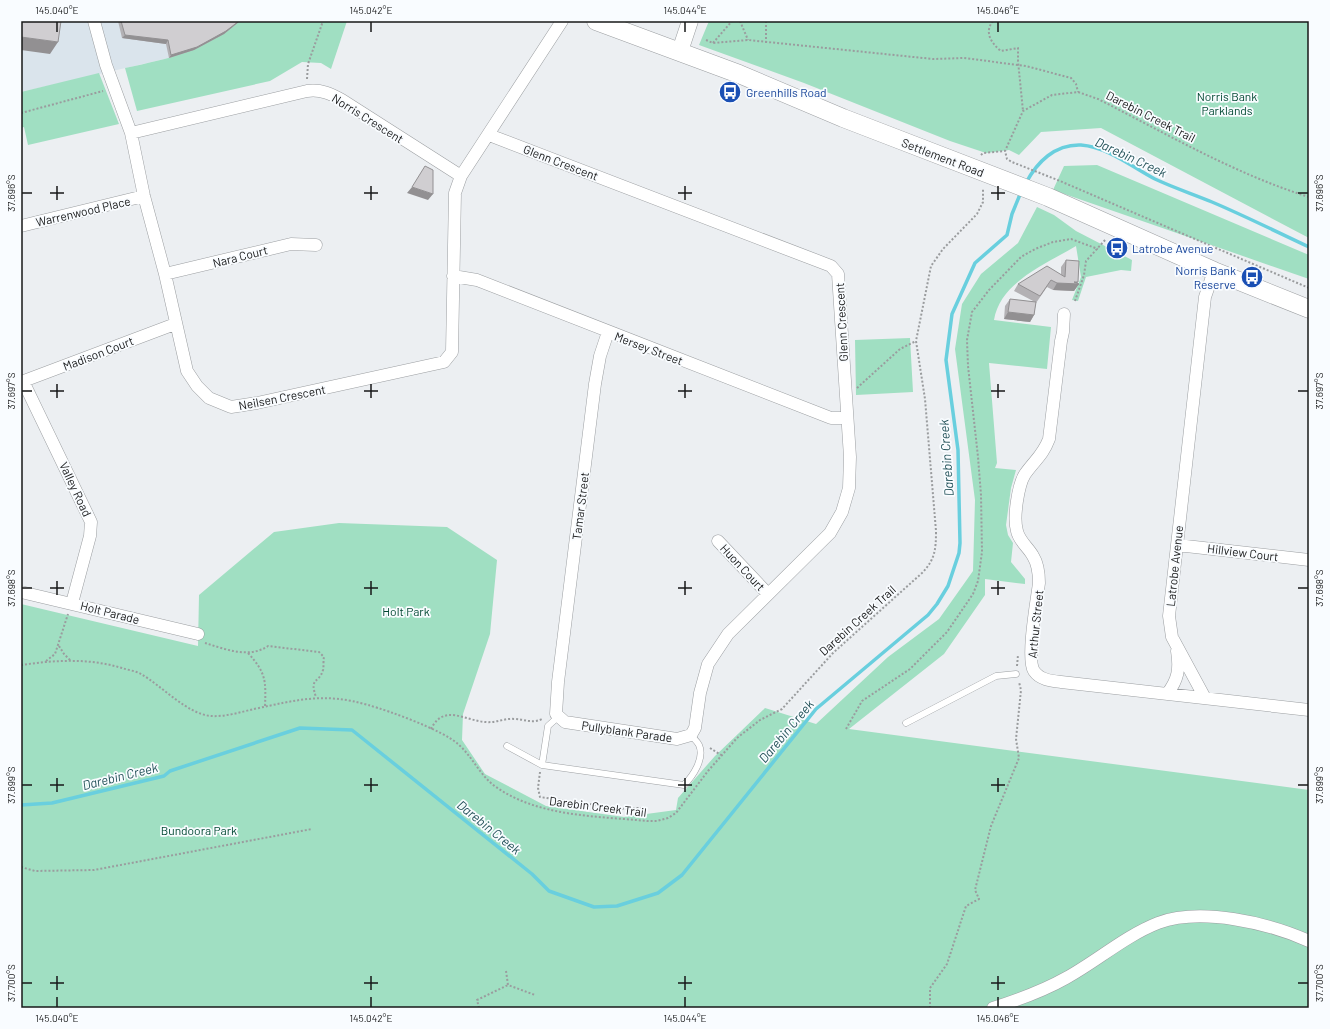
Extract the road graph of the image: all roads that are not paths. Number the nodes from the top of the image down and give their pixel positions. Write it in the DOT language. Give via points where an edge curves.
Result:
graph roads {
  1 [pos="94,21"];
  2 [pos="562,21"];
  3 [pos="596,21"];
  4 [pos="690,21"];
  5 [pos="680,51"];
  6 [pos="131,133"];
  7 [pos="489,135"];
  8 [pos="461,176"];
  9 [pos="144,196"];
  10 [pos="21,226"];
  11 [pos="316,245"];
  12 [pos="1214,271"];
  13 [pos="165,274"];
  14 [pos="453,276"];
  15 [pos="1309,309"];
  16 [pos="1064,314"];
  17 [pos="176,324"];
  18 [pos="608,332"];
  19 [pos="22,382"];
  20 [pos="846,418"];
  21 [pos="718,541"];
  22 [pos="1177,545"];
  23 [pos="1309,560"];
  24 [pos="21,592"];
  25 [pos="768,594"];
  26 [pos="72,603"];
  27 [pos="199,638"];
  28 [pos="1176,646"];
  29 [pos="1016,674"];
  30 [pos="1167,694"];
  31 [pos="1205,698"];
  32 [pos="1309,710"];
  33 [pos="558,717"];
  34 [pos="906,723"];
  35 [pos="691,735"];
  36 [pos="507,746"];
  37 [pos="542,765"];
  38 [pos="1309,941"];
  39 [pos="993,1008"];
  1 -- 6 [label="street"];
  2 -- 7 [label="street"];
  3 -- 5 [label="main road, Settlement Road"];
  4 -- 5 [label="street"];
  5 -- 12 [label="main road, Settlement Road" via="843,118 1048,197"];
  6 -- 8 [label="street, Norris Crescent" via="307,91 323,91"];
  6 -- 9 [label="street, Neilsen Crescent"];
  7 -- 8 [label="street"];
  7 -- 20 [label="street, Glenn Crescent" via="831,266 838,274"];
  8 -- 14 [label="street, Neilsen Crescent" via="455,193"];
  9 -- 10 [label="street, Warrenwood Place"];
  9 -- 13 [label="street, Neilsen Crescent"];
  11 -- 13 [label="street, Nara Court" via="291,244"];
  12 -- 15 [label="main road, Settlement Road"];
  12 -- 22 [label="street, Latrobe Avenue" via="1205,297"];
  13 -- 17 [label="street, Neilsen Crescent"];
  14 -- 17 [label="street, Neilsen Crescent" via="452,352 444,362 257,403 231,407 209,398 196,386 187,371"];
  14 -- 18 [label="street, Mersey Street" via="477,280"];
  16 -- 30 [label="street, Arthur Street" via="1049,438 1044,453 1022,479 1016,516 1016,530 1034,557 1039,572 1032,667 1040,677 1048,680"];
  17 -- 19 [label="street, Madison Court"];
  18 -- 20 [label="street, Mersey Street" via="831,418"];
  18 -- 33 [label="street, Tamar Street" via="595,384 558,682"];
  19 -- 26 [label="street, Valley Road" via="91,522 90,536"];
  20 -- 25 [label="street, Glenn Crescent" via="850,457 849,488 842,512 830,533"];
  21 -- 25 [label="street, Huon Court"];
  22 -- 23 [label="street, Hillview Court"];
  22 -- 28 [label="street, Latrobe Avenue" via="1169,616 1170,630"];
  24 -- 26 [label="street, Holt Parade"];
  25 -- 35 [label="street, Glenn Crescent" via="728,634 708,664 700,693 695,728"];
  26 -- 27 [label="street, Holt Parade"];
  28 -- 30 [label="street, Latrobe Avenue" via="1179,672 1175,684"];
  28 -- 31 [label="street, Latrobe Avenue"];
  29 -- 34 [label="lane" via="996,676"];
  30 -- 31 [label="street, Arthur Street"];
  31 -- 32 [label="street, Arthur Street"];
  33 -- 35 [label="street, Pullyblank Parade" via="565,722 677,739"];
  33 -- 37 [label="lane" via="548,726"];
  35 -- 37 [label="lane" via="699,746 701,757 684,785"];
  36 -- 37 [label="lane"];
  38 -- 39 [label="street" via="1285,930 1251,923 1195,917 1176,918 1133,936 1066,978 1020,1000"];
}
